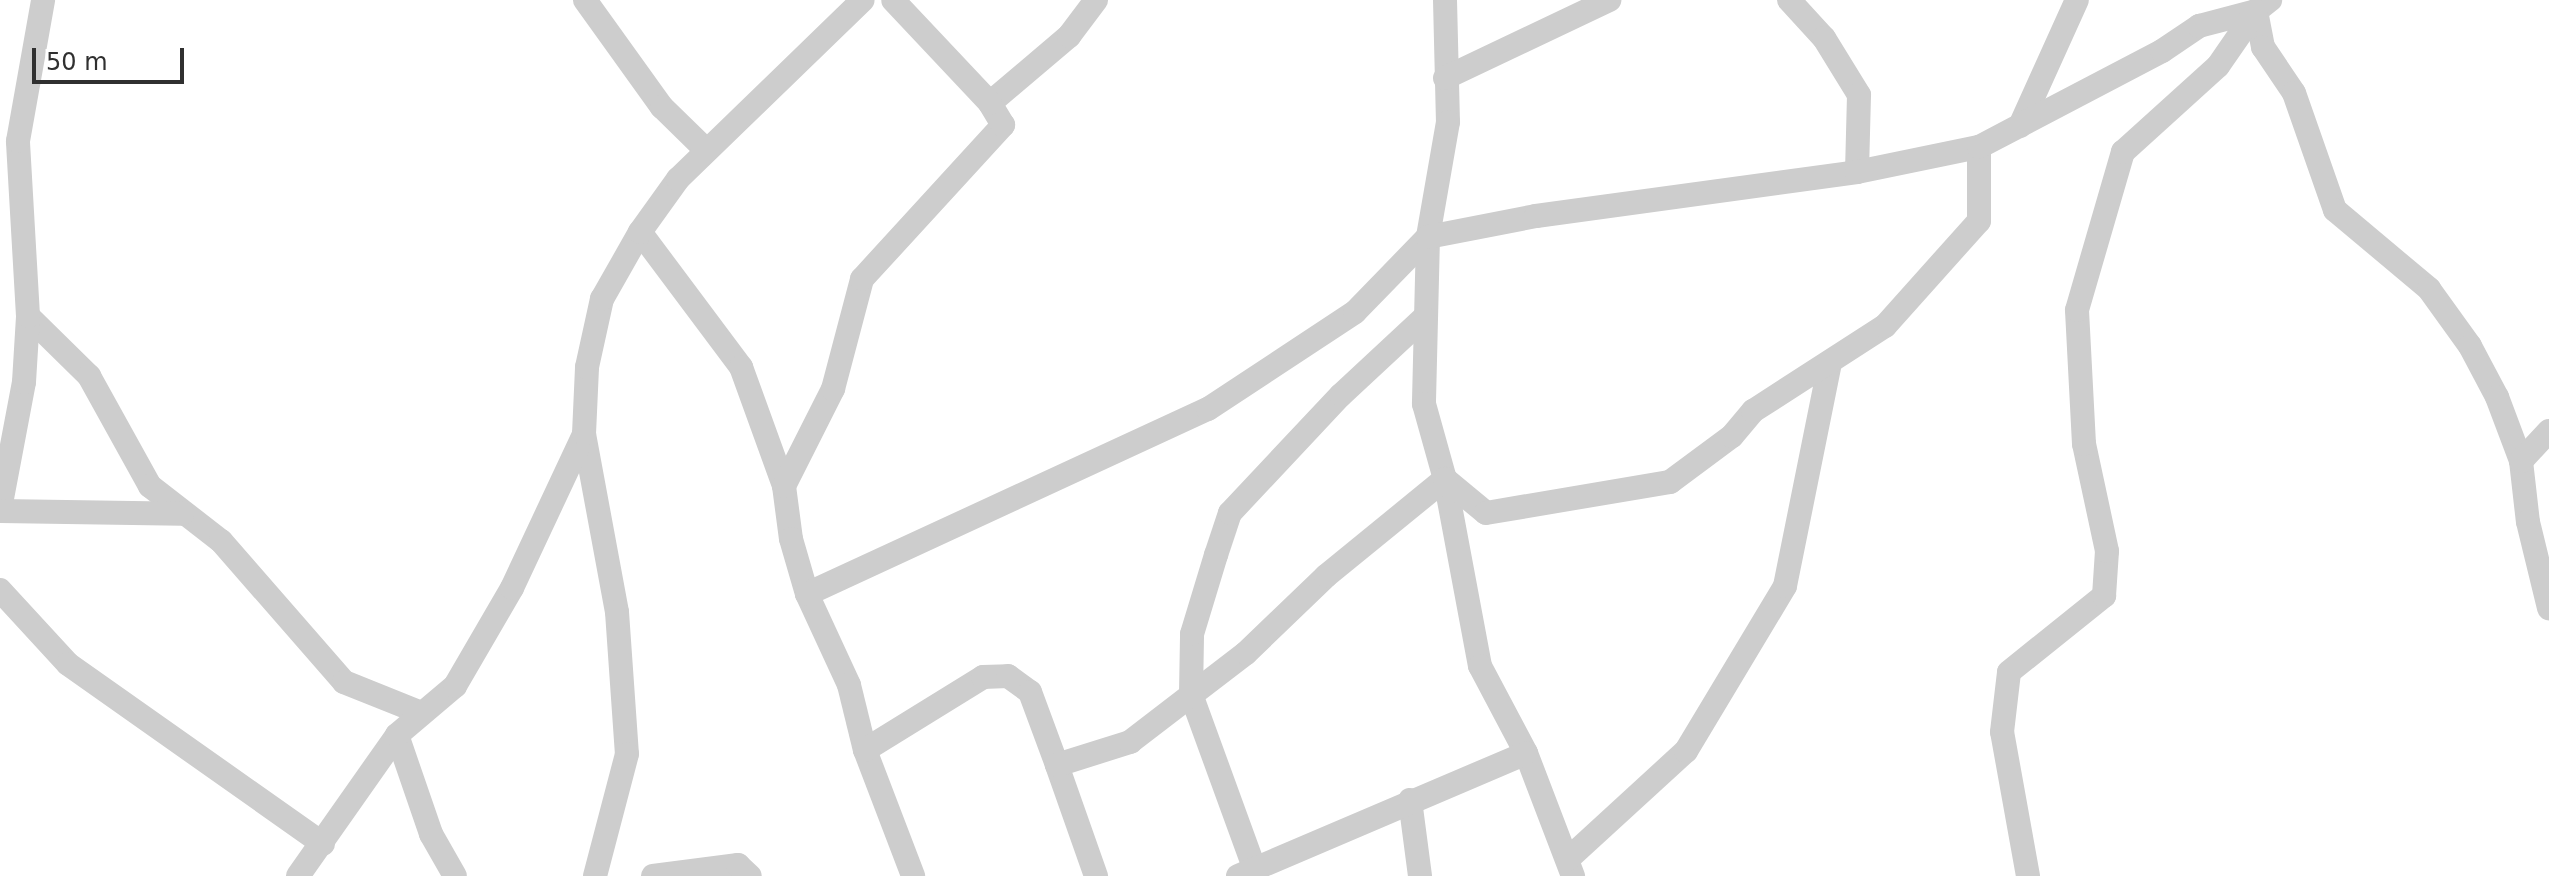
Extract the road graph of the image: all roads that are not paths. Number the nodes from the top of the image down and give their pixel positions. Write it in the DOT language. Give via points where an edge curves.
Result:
graph roads {
  1 [pos="43,0"];
  2 [pos="585,0"];
  3 [pos="863,0"];
  4 [pos="893,0"];
  5 [pos="1096,0"];
  6 [pos="1445,0"];
  7 [pos="1609,0"];
  8 [pos="1789,0"];
  9 [pos="2077,0"];
  10 [pos="2263,5"];
  11 [pos="1445,78"];
  12 [pos="990,103"];
  13 [pos="2020,126"];
  14 [pos="1979,147"];
  15 [pos="706,150"];
  16 [pos="1857,172"];
  17 [pos="640,232"];
  18 [pos="1428,237"];
  19 [pos="28,316"];
  20 [pos="1424,318"];
  21 [pos="1830,363"];
  22 [pos="2549,431"];
  23 [pos="584,434"];
  24 [pos="2521,461"];
  25 [pos="1445,479"];
  26 [pos="784,486"];
  27 [pos="0,510"];
  28 [pos="182,514"];
  29 [pos="0,590"];
  30 [pos="807,594"];
  31 [pos="2549,608"];
  32 [pos="1191,694"];
  33 [pos="419,712"];
  34 [pos="397,735"];
  35 [pos="865,750"];
  36 [pos="1526,753"];
  37 [pos="1057,765"];
  38 [pos="1410,800"];
  39 [pos="903,843"];
  40 [pos="323,844"];
  41 [pos="1571,868"];
  42 [pos="1246,873"];
  43 [pos="298,876"];
  44 [pos="455,876"];
  45 [pos="595,876"];
  46 [pos="653,876"];
  47 [pos="750,876"];
  48 [pos="896,876"];
  49 [pos="913,876"];
  50 [pos="1096,876"];
  51 [pos="1420,876"];
  52 [pos="2028,876"];
  1 -- 19 [label="street" via="18,141"];
  2 -- 15 [label="street" via="662,107"];
  3 -- 15 [label="street"];
  4 -- 12 [label="street"];
  5 -- 12 [label="street" via="1069,36"];
  6 -- 11 [label="street"];
  7 -- 11 [label="street"];
  8 -- 16 [label="street" via="1824,38 1859,95"];
  9 -- 13 [label="street"];
  10 -- 13 [label="street" via="2199,26"];
  10 -- 24 [label="street" via="2263,47 2294,93 2335,210 2429,289 2470,346"];
  10 -- 52 [label="street" via="2218,66 2123,152 2077,310 2084,444 2107,551 2104,596 2009,672 2002,732"];
  11 -- 18 [label="street" via="1448,122"];
  12 -- 26 [label="street" via="1003,125 862,279 833,389"];
  13 -- 14 [label="street"];
  14 -- 16 [label="street"];
  14 -- 21 [label="street" via="1979,221 1885,326"];
  15 -- 17 [label="street"];
  16 -- 18 [label="street" via="1536,216"];
  17 -- 23 [label="street" via="602,299 587,367"];
  17 -- 26 [label="street" via="741,367"];
  18 -- 20 [label="street"];
  18 -- 30 [label="street" via="1355,312 1208,409"];
  19 -- 27 [label="street" via="24,382"];
  19 -- 28 [label="street" via="89,376 150,486"];
  20 -- 25 [label="street" via="1424,404"];
  20 -- 32 [label="street" via="1341,395 1230,513 1192,634"];
  21 -- 25 [label="street" via="1753,411 1732,436 1670,482 1486,513"];
  21 -- 41 [label="street" via="1785,586 1686,751"];
  22 -- 24 [label="street"];
  23 -- 33 [label="street" via="512,588 455,686"];
  23 -- 45 [label="street" via="617,612 627,754"];
  24 -- 31 [label="street" via="2528,522"];
  25 -- 32 [label="street" via="1326,576 1246,653"];
  25 -- 36 [label="street" via="1480,666"];
  26 -- 30 [label="street" via="791,539"];
  27 -- 28 [label="street"];
  28 -- 33 [label="street" via="221,541 344,682"];
  29 -- 40 [label="street" via="68,664"];
  30 -- 35 [label="street" via="849,685"];
  32 -- 37 [label="street" via="1130,742"];
  32 -- 42 [label="street"];
  33 -- 34 [label="street"];
  34 -- 40 [label="street"];
  34 -- 44 [label="street" via="431,834"];
  35 -- 37 [label="street" via="983,677 1008,676 1030,692"];
  35 -- 39 [label="street"];
  36 -- 38 [label="street"];
  36 -- 41 [label="street"];
  37 -- 50 [label="street"];
  38 -- 42 [label="street"];
  38 -- 51 [label="street"];
  39 -- 48 [label="street"];
  39 -- 49 [label="street"];
  40 -- 43 [label="street"];
  46 -- 47 [label="street" via="738,865"];
}
